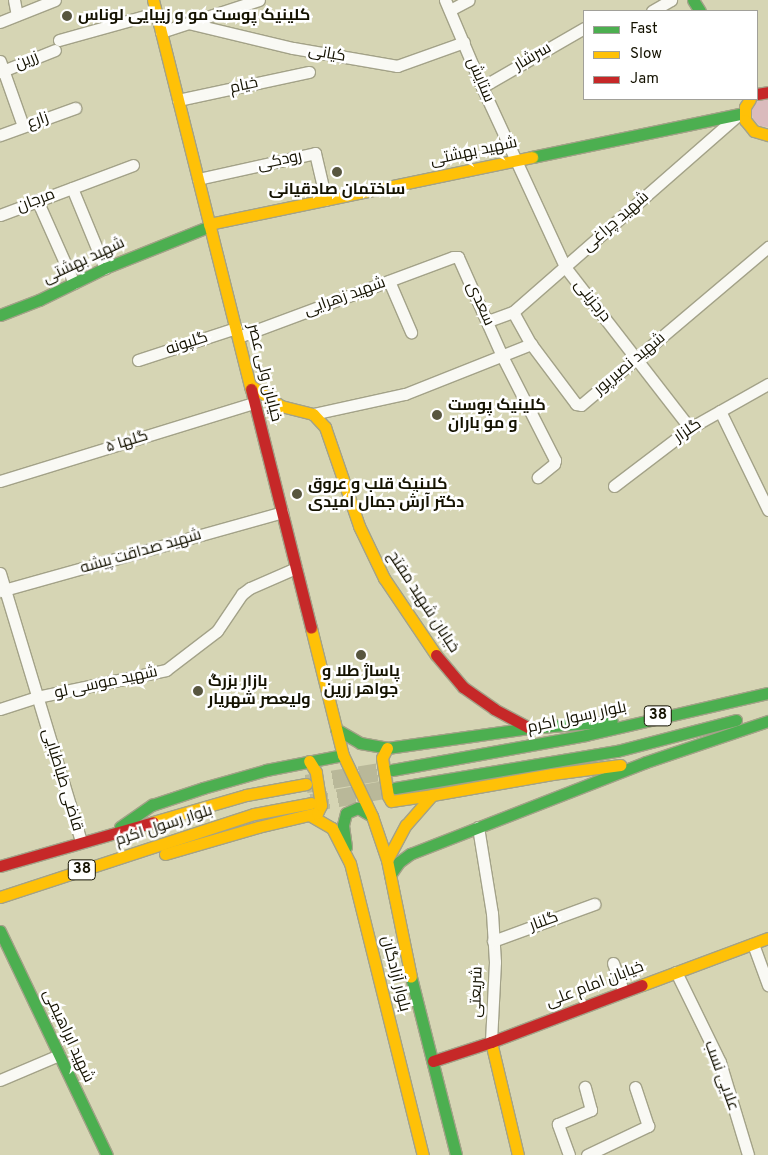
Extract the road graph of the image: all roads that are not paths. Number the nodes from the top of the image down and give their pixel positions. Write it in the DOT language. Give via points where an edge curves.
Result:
graph roads {
  1 [pos="14,0"];
  2 [pos="55,0"];
  3 [pos="153,0"];
  4 [pos="259,0"];
  5 [pos="468,0"];
  6 [pos="671,0"];
  7 [pos="448,5"];
  8 [pos="654,10"];
  9 [pos="156,13"];
  10 [pos="17,15"];
  11 [pos="0,22"];
  12 [pos="188,24"];
  13 [pos="583,29"];
  14 [pos="161,32"];
  15 [pos="464,42"];
  16 [pos="1,68"];
  17 [pos="309,72"];
  18 [pos="482,87"];
  19 [pos="178,100"];
  20 [pos="749,100"];
  21 [pos="75,108"];
  22 [pos="742,113"];
  23 [pos="23,126"];
  24 [pos="768,134"];
  25 [pos="0,135"];
  26 [pos="516,160"];
  27 [pos="133,165"];
  28 [pos="198,179"];
  29 [pos="72,188"];
  30 [pos="37,200"];
  31 [pos="326,200"];
  32 [pos="0,215"];
  33 [pos="210,225"];
  34 [pos="768,247"];
  35 [pos="452,257"];
  36 [pos="565,267"];
  37 [pos="105,268"];
  38 [pos="389,281"];
  39 [pos="74,283"];
  40 [pos="513,312"];
  41 [pos="0,315"];
  42 [pos="488,320"];
  43 [pos="411,332"];
  44 [pos="237,333"];
  45 [pos="532,344"];
  46 [pos="502,356"];
  47 [pos="138,360"];
  48 [pos="637,360"];
  49 [pos="768,384"];
  50 [pos="250,385"];
  51 [pos="254,403"];
  52 [pos="720,411"];
  53 [pos="313,414"];
  54 [pos="690,428"];
  55 [pos="538,477"];
  56 [pos="0,481"];
  57 [pos="614,486"];
  58 [pos="768,510"];
  59 [pos="282,512"];
  60 [pos="296,568"];
  61 [pos="0,573"];
  62 [pos="3,590"];
  63 [pos="768,693"];
  64 [pos="37,697"];
  65 [pos="0,709"];
  66 [pos="768,713"];
  67 [pos="640,721"];
  68 [pos="768,721"];
  69 [pos="529,728"];
  70 [pos="336,729"];
  71 [pos="387,748"];
  72 [pos="343,755"];
  73 [pos="309,761"];
  74 [pos="646,762"];
  75 [pos="392,770"];
  76 [pos="306,784"];
  77 [pos="395,788"];
  78 [pos="432,796"];
  79 [pos="311,803"];
  80 [pos="311,816"];
  81 [pos="372,816"];
  82 [pos="478,827"];
  83 [pos="110,834"];
  84 [pos="81,842"];
  85 [pos="115,859"];
  86 [pos="387,860"];
  87 [pos="350,863"];
  88 [pos="0,866"];
  89 [pos="390,875"];
  90 [pos="0,897"];
  91 [pos="594,904"];
  92 [pos="0,930"];
  93 [pos="768,938"];
  94 [pos="493,941"];
  95 [pos="753,944"];
  96 [pos="613,963"];
  97 [pos="676,972"];
  98 [pos="768,986"];
  99 [pos="623,991"];
  100 [pos="491,1042"];
  101 [pos="59,1055"];
  102 [pos="433,1061"];
  103 [pos="0,1080"];
  104 [pos="585,1087"];
  105 [pos="635,1087"];
  106 [pos="107,1155"];
  107 [pos="423,1155"];
  108 [pos="456,1155"];
  109 [pos="518,1155"];
  110 [pos="569,1155"];
  111 [pos="587,1155"];
  112 [pos="748,1155"];
  1 -- 10 [label="street"];
  2 -- 10 [label="street"];
  3 -- 9 [label="main road, خیابان ولی عصر"];
  4 -- 12 [label="street"];
  5 -- 7 [label="street"];
  6 -- 8 [label="street"];
  7 -- 15 [label="street, ستایش"];
  9 -- 14 [label="main road, خیابان ولی عصر"];
  9 -- 16 [label="street, زرین" via="57,45"];
  10 -- 11 [label="street"];
  12 -- 14 [label="street"];
  12 -- 15 [label="street, کیانی" via="293,48 397,66"];
  13 -- 18 [label="street, سرشار"];
  14 -- 19 [label="main road, خیابان ولی عصر"];
  15 -- 18 [label="street, ستایش"];
  16 -- 23 [label="street"];
  17 -- 19 [label="street, خیام"];
  18 -- 26 [label="street, ستایش"];
  19 -- 28 [label="main road, خیابان ولی عصر"];
  20 -- 22 [label="main road"];
  21 -- 23 [label="street, زارع"];
  22 -- 24 [label="main road" via="754,131"];
  22 -- 26 [label="main road, شهید بهشتی"];
  22 -- 36 [label="street, شهید چراغی"];
  23 -- 25 [label="street, زارع"];
  26 -- 31 [label="main road, شهید بهشتی"];
  26 -- 36 [label="street, درجزینی"];
  27 -- 29 [label="street"];
  28 -- 31 [label="street, رودکی" via="315,153"];
  28 -- 33 [label="main road, خیابان ولی عصر"];
  29 -- 30 [label="street, مرجان"];
  29 -- 37 [label="street"];
  30 -- 32 [label="street, مرجان"];
  30 -- 39 [label="street"];
  31 -- 33 [label="main road, شهید بهشتی"];
  33 -- 37 [label="main road, شهید بهشتی"];
  33 -- 44 [label="main road, خیابان ولی عصر"];
  34 -- 48 [label="street, شهید نصیرپور"];
  35 -- 38 [label="street, شهید زهرایی"];
  35 -- 42 [label="street, سعدی" via="461,259"];
  36 -- 40 [label="street, شهید چراغی"];
  36 -- 48 [label="street, درجزینی"];
  37 -- 39 [label="main road, شهید بهشتی"];
  38 -- 43 [label="street"];
  38 -- 44 [label="street, شهید زهرایی"];
  39 -- 41 [label="main road, شهید بهشتی"];
  40 -- 42 [label="street, شهید چراغی"];
  40 -- 45 [label="street, شهید نصیرپور"];
  42 -- 46 [label="street, سعدی"];
  44 -- 47 [label="street, گلپونه"];
  44 -- 50 [label="main road, خیابان ولی عصر"];
  45 -- 46 [label="street"];
  45 -- 48 [label="street, شهید نصیرپور" via="578,405"];
  46 -- 53 [label="street" via="405,394"];
  46 -- 55 [label="street, سعدی" via="555,460"];
  48 -- 54 [label="street, درجزینی"];
  49 -- 52 [label="street, گلزار"];
  50 -- 51 [label="main road, خیابان ولی عصر"];
  50 -- 53 [label="main road" via="281,406"];
  51 -- 56 [label="street, گلها ۵"];
  51 -- 59 [label="main road, خیابان ولی عصر"];
  52 -- 54 [label="street, گلزار"];
  52 -- 58 [label="street"];
  53 -- 69 [label="main road, خیابان شهید مفتح" via="325,427 359,526 384,578 436,656 463,687"];
  54 -- 57 [label="street, گلزار"];
  59 -- 60 [label="main road, خیابان ولی عصر"];
  59 -- 62 [label="street, شهید صداقت پیشه"];
  60 -- 64 [label="street, شهید موسی لو" via="242,594 217,631 166,670"];
  60 -- 70 [label="main road, خیابان ولی عصر"];
  61 -- 62 [label="street, قاضی طباطبایی"];
  62 -- 64 [label="street, قاضی طباطبایی"];
  63 -- 67 [label="main road, بلوار رسول اکرم / 38"];
  64 -- 65 [label="street, شهید موسی لو"];
  64 -- 84 [label="street, قاضی طباطبایی"];
  66 -- 77 [label="main road, 38" via="617,751"];
  67 -- 69 [label="main road" via="593,721"];
  67 -- 75 [label="main road, بلوار رسول اکرم / 38" via="586,735"];
  68 -- 74 [label="main road"];
  69 -- 71 [label="main road"];
  70 -- 71 [label="main road" via="360,743"];
  70 -- 72 [label="main road, خیابان ولی عصر"];
  71 -- 78 [label="main road" via="382,758 391,801"];
  72 -- 73 [label="main road"];
  72 -- 81 [label="main road, خیابان ولی عصر"];
  73 -- 80 [label="main road" via="314,767 321,804 317,813"];
  73 -- 83 [label="main road" via="242,776 152,805"];
  74 -- 78 [label="main road" via="552,774"];
  74 -- 82 [label="main road"];
  76 -- 83 [label="main road, بلوار رسول اکرم / 38" via="246,795"];
  78 -- 86 [label="main road" via="406,825"];
  79 -- 85 [label="main road, بلوار رسول اکرم / 38" via="254,814"];
  80 -- 85 [label="main road" via="148,857"];
  80 -- 87 [label="main road, بلوار آزادگان" via="332,828"];
  81 -- 86 [label="main road, بلوار آزادگان"];
  81 -- 87 [label="main road" via="358,808 346,813 344,832"];
  82 -- 89 [label="main road" via="410,854"];
  82 -- 94 [label="street, شریعتی" via="492,913"];
  83 -- 84 [label="main road, بلوار رسول اکرم / 38"];
  84 -- 88 [label="main road, بلوار رسول اکرم / 38"];
  85 -- 90 [label="main road, بلوار رسول اکرم / 38"];
  86 -- 89 [label="main road, بلوار آزادگان"];
  87 -- 107 [label="main road, بلوار آزادگان"];
  89 -- 102 [label="main road, بلوار آزادگان" via="408,967"];
  91 -- 94 [label="street, گلنار"];
  92 -- 101 [label="main road, شهید ابراهیمی"];
  93 -- 95 [label="main road, خیابان امام علی"];
  94 -- 100 [label="street, شریعتی"];
  95 -- 97 [label="main road, خیابان امام علی"];
  95 -- 98 [label="street"];
  96 -- 99 [label="street"];
  97 -- 99 [label="main road, خیابان امام علی"];
  97 -- 112 [label="street, علایی نسب" via="720,1062"];
  99 -- 100 [label="main road, خیابان امام علی"];
  100 -- 102 [label="main road, خیابان امام علی"];
  100 -- 109 [label="main road, شریعتی"];
  101 -- 103 [label="street"];
  101 -- 106 [label="main road, شهید ابراهیمی"];
  102 -- 108 [label="main road, بلوار آزادگان"];
  104 -- 110 [label="street" via="592,1110 558,1124"];
  105 -- 111 [label="street" via="648,1126"];
}
